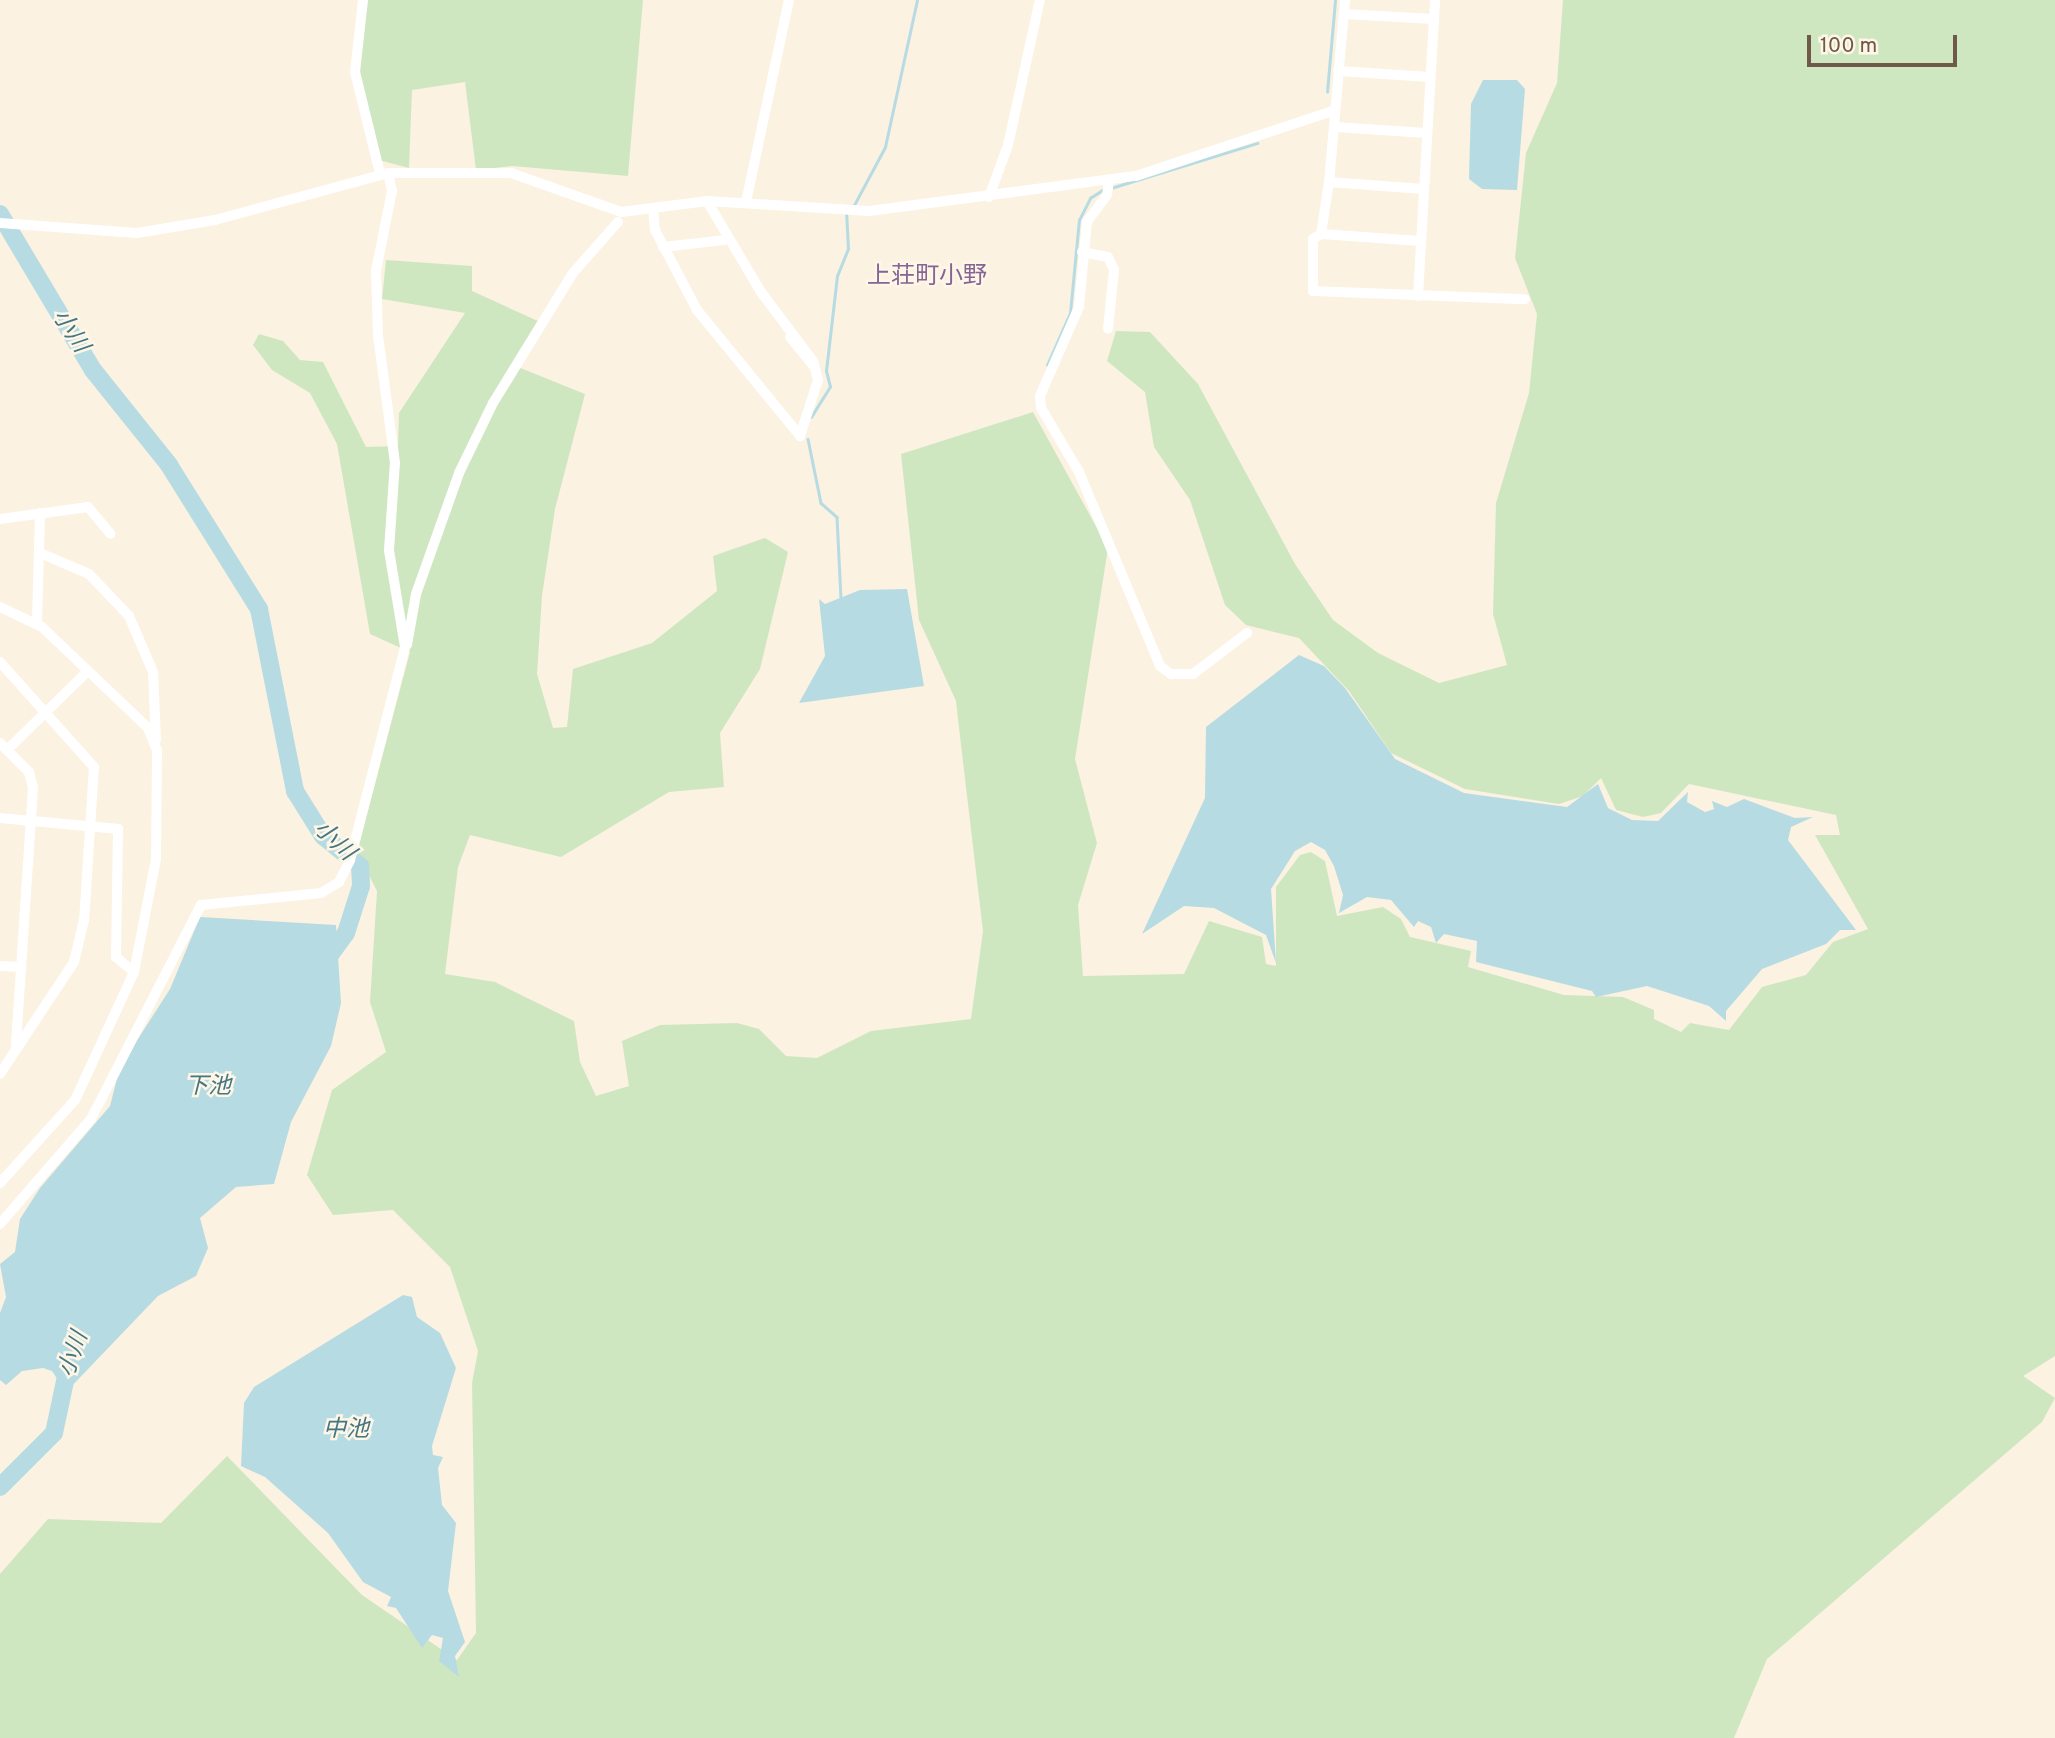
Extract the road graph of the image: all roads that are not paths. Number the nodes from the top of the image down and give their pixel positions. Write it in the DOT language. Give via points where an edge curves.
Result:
graph roads {
  1 [pos="363,0"];
  2 [pos="789,0"];
  3 [pos="1040,0"];
  4 [pos="1345,0"];
  5 [pos="1435,0"];
  6 [pos="1344,14"];
  7 [pos="1434,19"];
  8 [pos="1338,71"];
  9 [pos="1430,77"];
  10 [pos="1333,110"];
  11 [pos="1336,127"];
  12 [pos="1426,133"];
  13 [pos="384,173"];
  14 [pos="1109,181"];
  15 [pos="1329,182"];
  16 [pos="1423,189"];
  17 [pos="989,197"];
  18 [pos="746,202"];
  19 [pos="710,206"];
  20 [pos="653,208"];
  21 [pos="618,222"];
  22 [pos="0,223"];
  23 [pos="1321,234"];
  24 [pos="724,240"];
  25 [pos="1420,241"];
  26 [pos="663,247"];
  27 [pos="1082,252"];
  28 [pos="1418,296"];
  29 [pos="1525,299"];
  30 [pos="1108,329"];
  31 [pos="815,367"];
  32 [pos="40,513"];
  33 [pos="0,519"];
  34 [pos="111,534"];
  35 [pos="40,553"];
  36 [pos="0,607"];
  37 [pos="37,622"];
  38 [pos="1247,634"];
  39 [pos="405,648"];
  40 [pos="0,662"];
  41 [pos="88,672"];
  42 [pos="47,710"];
  43 [pos="156,740"];
  44 [pos="3,746"];
  45 [pos="0,818"];
  46 [pos="30,820"];
  47 [pos="90,825"];
  48 [pos="0,966"];
  49 [pos="21,967"];
  50 [pos="134,972"];
  51 [pos="16,1048"];
  52 [pos="0,1073"];
  53 [pos="0,1183"];
  54 [pos="0,1224"];
  1 -- 13 [label="street" via="355,72"];
  2 -- 18 [label="street"];
  3 -- 17 [label="street" via="1008,145"];
  4 -- 6 [label="street"];
  5 -- 7 [label="street"];
  6 -- 7 [label="street"];
  6 -- 8 [label="street"];
  7 -- 9 [label="street"];
  8 -- 9 [label="street"];
  8 -- 10 [label="street"];
  9 -- 12 [label="street"];
  10 -- 11 [label="street"];
  10 -- 14 [label="street"];
  11 -- 12 [label="street"];
  11 -- 15 [label="street"];
  12 -- 16 [label="street"];
  13 -- 20 [label="street" via="511,173 621,212"];
  13 -- 22 [label="street" via="215,220 137,233"];
  13 -- 39 [label="street" via="392,191 376,271 378,336 395,463 389,550"];
  14 -- 17 [label="street"];
  14 -- 27 [label="street" via="1107,195 1087,222"];
  15 -- 16 [label="street"];
  15 -- 23 [label="street"];
  16 -- 25 [label="street"];
  17 -- 18 [label="street" via="869,211"];
  18 -- 19 [label="street"];
  19 -- 20 [label="street"];
  19 -- 24 [label="street"];
  19 -- 31 [label="street"];
  20 -- 26 [label="street"];
  21 -- 39 [label="street" via="573,273 493,403 459,473 416,594"];
  23 -- 25 [label="street"];
  23 -- 28 [label="street" via="1313,239 1313,291"];
  24 -- 26 [label="street"];
  24 -- 31 [label="street" via="800,355"];
  25 -- 28 [label="street"];
  26 -- 31 [label="street" via="710,329 800,436 814,395"];
  27 -- 30 [label="street" via="1108,257 1114,271"];
  27 -- 38 [label="street" via="1077,317 1040,397 1041,408 1079,472 1160,666 1171,674 1193,674"];
  28 -- 29 [label="street"];
  32 -- 33 [label="street"];
  32 -- 34 [label="street" via="88,507"];
  32 -- 35 [label="street"];
  35 -- 37 [label="street"];
  35 -- 43 [label="street" via="89,574 130,616 153,672"];
  36 -- 37 [label="street"];
  37 -- 41 [label="street"];
  39 -- 54 [label="street" via="354,849 339,882 307,897 201,905 91,1119"];
  40 -- 42 [label="street"];
  41 -- 42 [label="street"];
  41 -- 43 [label="street"];
  42 -- 44 [label="street"];
  42 -- 47 [label="street" via="94,767"];
  43 -- 50 [label="street" via="156,859"];
  44 -- 46 [label="street" via="29,772"];
  45 -- 46 [label="street"];
  46 -- 47 [label="street"];
  46 -- 49 [label="street"];
  47 -- 50 [label="street" via="111,826 121,838 116,957"];
  47 -- 51 [label="street" via="84,920 74,962"];
  48 -- 49 [label="street"];
  49 -- 51 [label="street"];
  50 -- 53 [label="street" via="75,1100"];
  51 -- 52 [label="street"];
}
